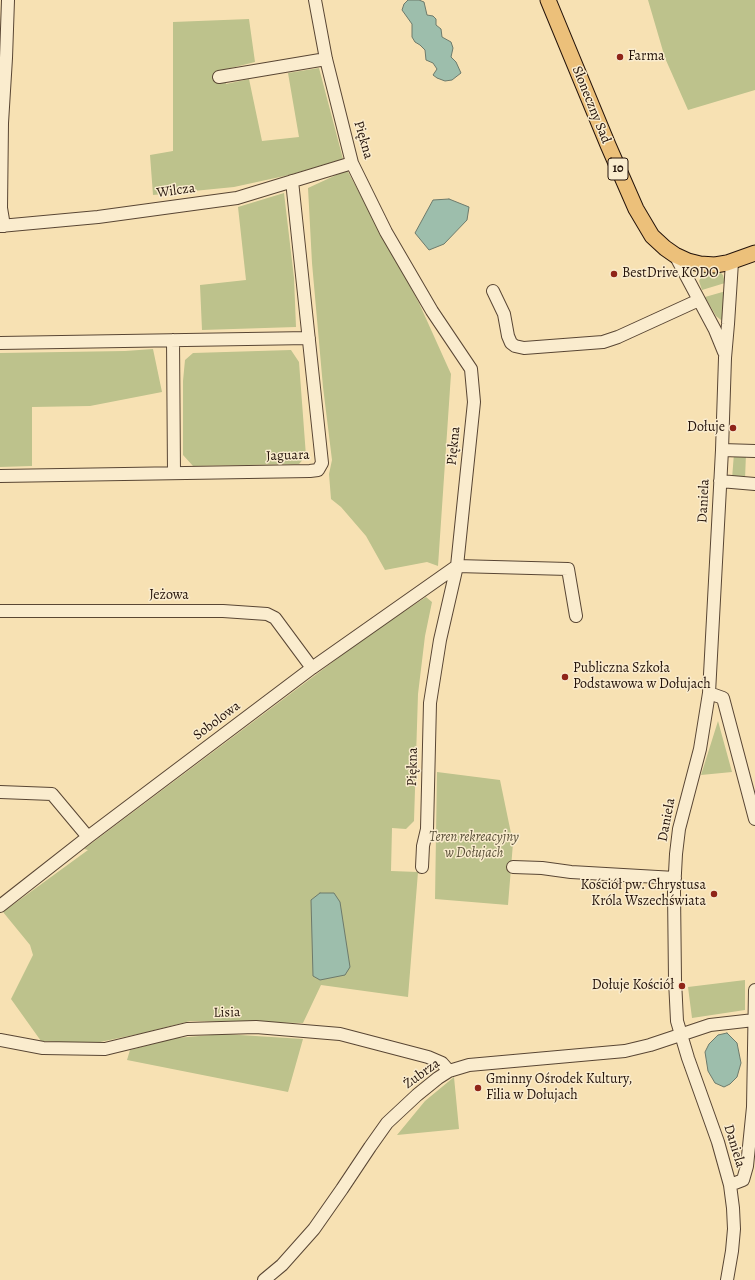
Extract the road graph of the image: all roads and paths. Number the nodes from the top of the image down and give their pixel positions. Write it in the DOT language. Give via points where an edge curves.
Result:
graph roads {
  1 [pos="8,0"];
  2 [pos="315,0"];
  3 [pos="548,0"];
  4 [pos="3,58"];
  5 [pos="326,59"];
  6 [pos="219,77"];
  7 [pos="352,163"];
  8 [pos="292,182"];
  9 [pos="2,226"];
  10 [pos="755,253"];
  11 [pos="675,255"];
  12 [pos="732,262"];
  13 [pos="493,291"];
  14 [pos="699,300"];
  15 [pos="309,338"];
  16 [pos="173,340"];
  17 [pos="0,343"];
  18 [pos="725,358"];
  19 [pos="722,450"];
  20 [pos="755,451"];
  21 [pos="174,473"];
  22 [pos="0,476"];
  23 [pos="720,481"];
  24 [pos="755,484"];
  25 [pos="457,566"];
  26 [pos="0,611"];
  27 [pos="576,616"];
  28 [pos="312,668"];
  29 [pos="709,694"];
  30 [pos="0,792"];
  31 [pos="755,819"];
  32 [pos="88,836"];
  33 [pos="513,866"];
  34 [pos="422,867"];
  35 [pos="675,878"];
  36 [pos="0,906"];
  37 [pos="755,990"];
  38 [pos="754,1020"];
  39 [pos="681,1036"];
  40 [pos="0,1040"];
  41 [pos="449,1071"];
  42 [pos="730,1185"];
  43 [pos="264,1280"];
  44 [pos="727,1280"];
  1 -- 4 [label="street"];
  2 -- 5 [label="street, Piękna"];
  3 -- 11 [label="main road, Słoneczny Sad / 10" via="636,209 652,236"];
  4 -- 9 [label="street"];
  5 -- 6 [label="street"];
  5 -- 7 [label="street, Piękna"];
  7 -- 8 [label="street, Wilcza"];
  7 -- 25 [label="street, Piękna" via="401,259 471,369 474,402"];
  8 -- 9 [label="street, Wilcza" via="237,198 98,217"];
  8 -- 15 [label="street, Jaguara"];
  10 -- 12 [label="main road, Słoneczny Sad / 10"];
  11 -- 12 [label="main road, Słoneczny Sad / 10" via="700,264"];
  11 -- 14 [label="street, Daniela"];
  12 -- 18 [label="street, Daniela"];
  13 -- 14 [label="street" via="504,314 511,343 524,348 603,342"];
  14 -- 18 [label="street, Daniela" via="720,339"];
  15 -- 16 [label="street"];
  15 -- 21 [label="street, Jaguara" via="322,463 318,470"];
  16 -- 17 [label="street"];
  16 -- 21 [label="street"];
  18 -- 19 [label="street, Daniela"];
  19 -- 20 [label="street"];
  19 -- 23 [label="street, Daniela"];
  21 -- 22 [label="street, Jaguara"];
  23 -- 24 [label="street"];
  23 -- 29 [label="street, Daniela"];
  25 -- 27 [label="street" via="568,569"];
  25 -- 28 [label="street, Sobolowa"];
  25 -- 34 [label="street, Piękna" via="440,640 430,703 427,829"];
  26 -- 28 [label="street, Jeżowa" via="223,611 267,614 275,618"];
  28 -- 32 [label="street, Sobolowa"];
  29 -- 31 [label="street" via="723,698"];
  29 -- 35 [label="street, Daniela" via="700,749 680,823"];
  30 -- 32 [label="street" via="52,794"];
  32 -- 36 [label="street, Sobolowa"];
  33 -- 35 [label="street"];
  35 -- 39 [label="street, Daniela" via="676,1016"];
  37 -- 38 [label="street"];
  38 -- 39 [label="street, Żubrza" via="710,1026"];
  38 -- 42 [label="street" via="753,1107 747,1166 743,1180"];
  39 -- 41 [label="street, Żubrza" via="625,1051 469,1065"];
  39 -- 42 [label="street, Daniela" via="718,1142"];
  40 -- 41 [label="street, Lisia" via="43,1048 105,1049 187,1029 256,1027 340,1034 433,1059 442,1063"];
  41 -- 43 [label="street, Żubrza" via="416,1095 387,1123 322,1218 282,1265"];
  42 -- 44 [label="street, Daniela" via="734,1228"];
}
